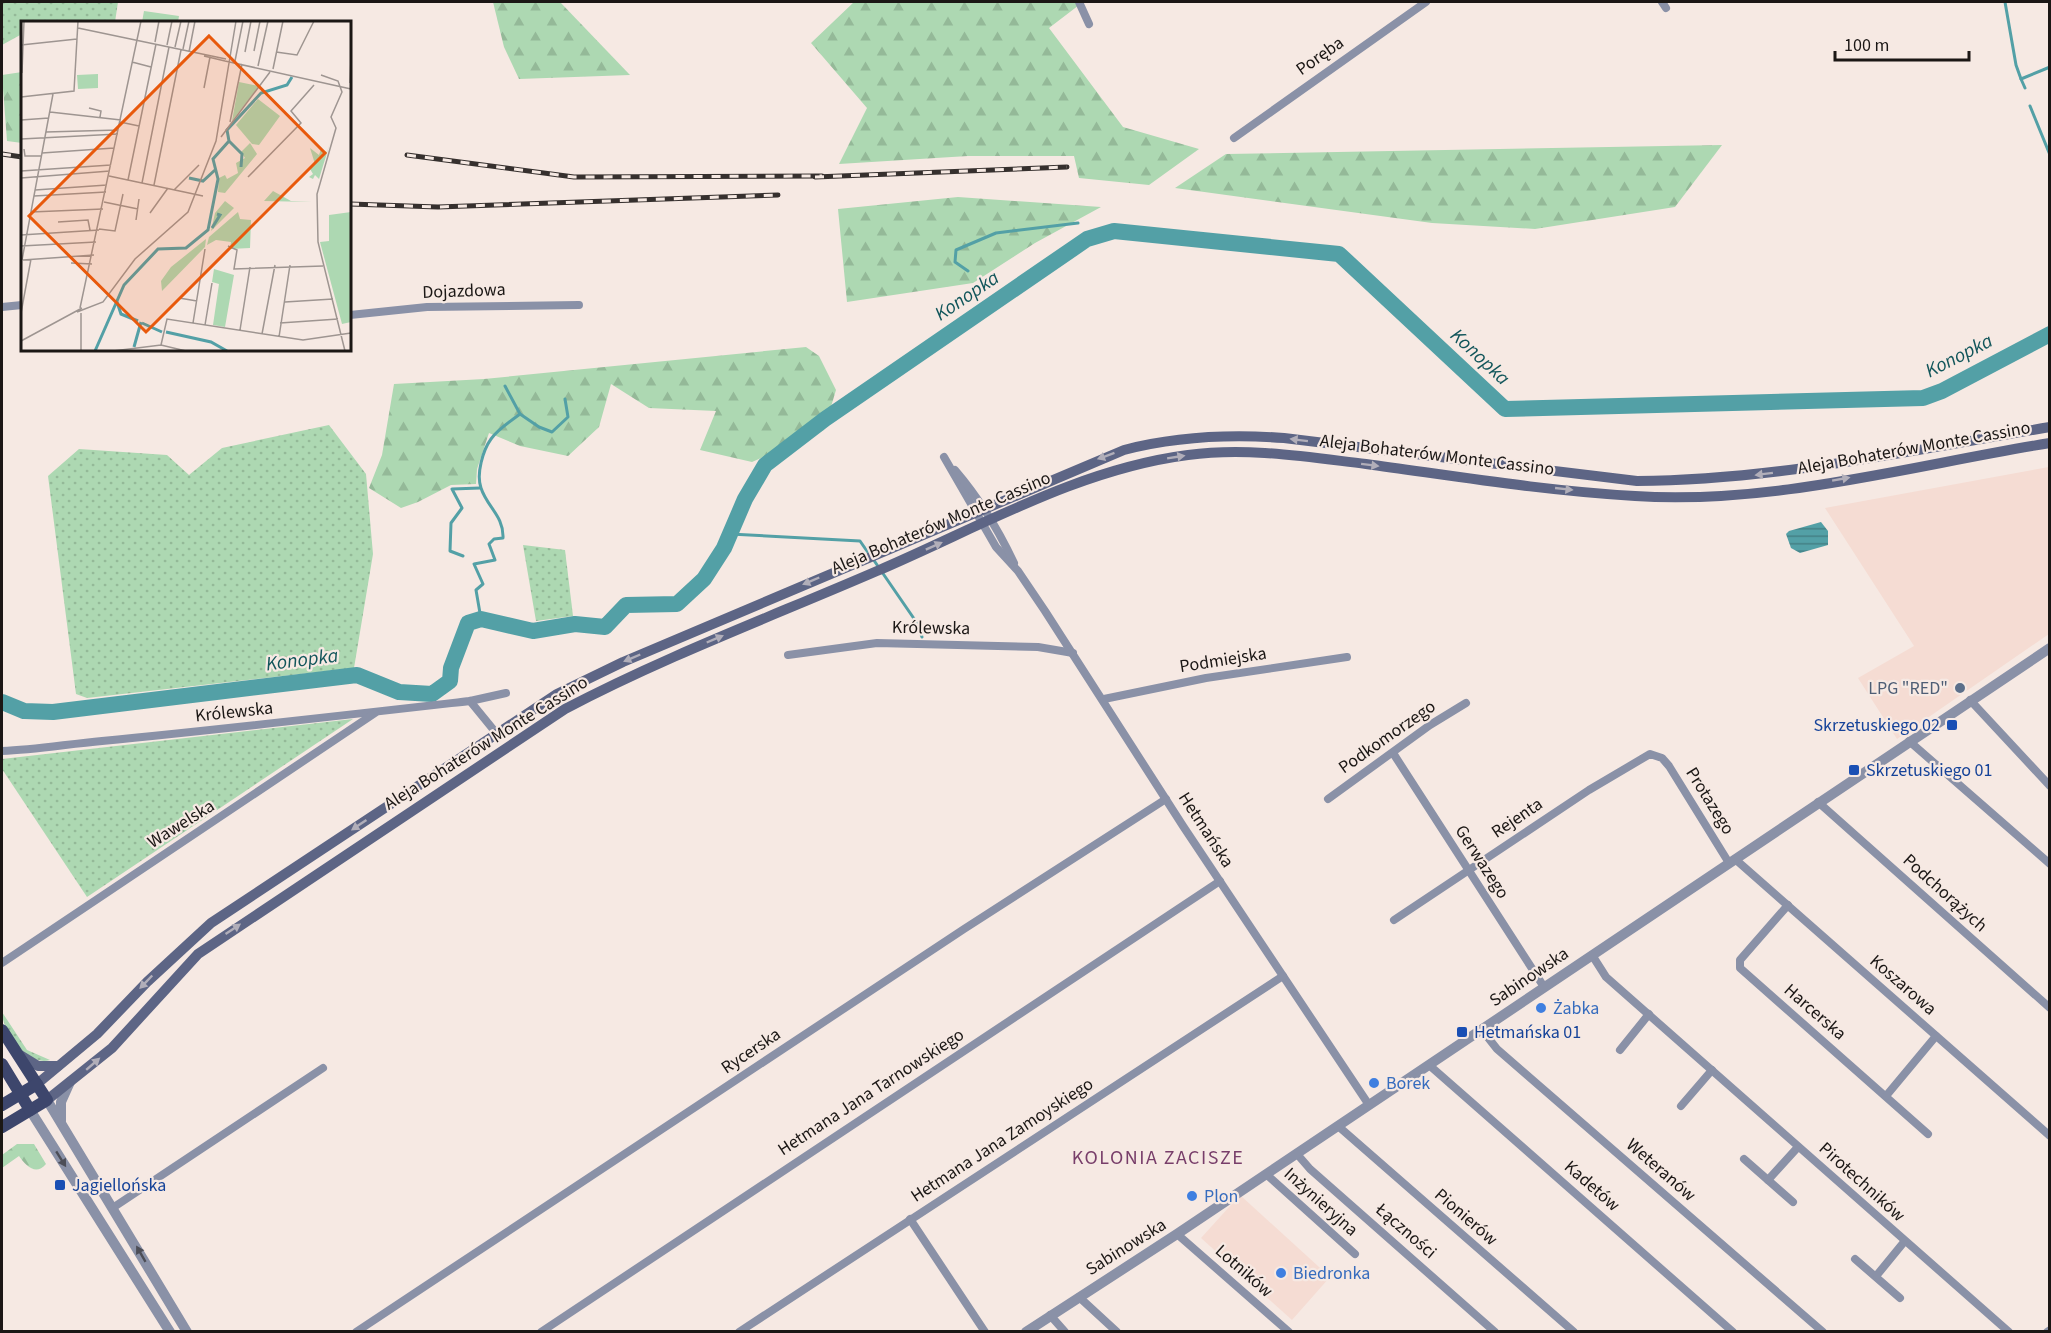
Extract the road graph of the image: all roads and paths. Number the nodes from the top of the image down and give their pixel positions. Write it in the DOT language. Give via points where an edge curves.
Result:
graph roads {
  1 [pos="1079,2"];
  2 [pos="1426,2"];
  3 [pos="1089,24"];
  4 [pos="1234,138"];
  5 [pos="579,304"];
  6 [pos="21,305"];
  7 [pos="2,307"];
  8 [pos="351,315"];
  9 [pos="2049,427"];
  10 [pos="2049,443"];
  11 [pos="979,510"];
  12 [pos="987,522"];
  13 [pos="2049,648"];
  14 [pos="1073,653"];
  15 [pos="788,655"];
  16 [pos="1347,657"];
  17 [pos="506,693"];
  18 [pos="1104,699"];
  19 [pos="1970,700"];
  20 [pos="470,701"];
  21 [pos="1466,703"];
  22 [pos="377,711"];
  23 [pos="497,734"];
  24 [pos="1909,741"];
  25 [pos="2,751"];
  26 [pos="1393,753"];
  27 [pos="1662,758"];
  28 [pos="2049,786"];
  29 [pos="1166,799"];
  30 [pos="1328,799"];
  31 [pos="1818,802"];
  32 [pos="1732,861"];
  33 [pos="2049,864"];
  34 [pos="1468,870"];
  35 [pos="1220,881"];
  36 [pos="1788,905"];
  37 [pos="1394,920"];
  38 [pos="1592,955"];
  39 [pos="2,963"];
  40 [pos="1283,976"];
  41 [pos="1544,987"];
  42 [pos="2049,1008"];
  43 [pos="1649,1014"];
  44 [pos="2,1030"];
  45 [pos="1482,1030"];
  46 [pos="1936,1036"];
  47 [pos="1620,1050"];
  48 [pos="16,1052"];
  49 [pos="2,1064"];
  50 [pos="1429,1065"];
  51 [pos="58,1066"];
  52 [pos="323,1068"];
  53 [pos="1712,1070"];
  54 [pos="70,1082"];
  55 [pos="37,1084"];
  56 [pos="21,1094"];
  57 [pos="1886,1096"];
  58 [pos="47,1100"];
  59 [pos="1369,1105"];
  60 [pos="2,1106"];
  61 [pos="1681,1106"];
  62 [pos="30,1110"];
  63 [pos="62,1124"];
  64 [pos="1338,1126"];
  65 [pos="2,1127"];
  66 [pos="1928,1134"];
  67 [pos="2049,1136"];
  68 [pos="1798,1147"];
  69 [pos="1297,1154"];
  70 [pos="1744,1159"];
  71 [pos="1266,1174"];
  72 [pos="1768,1180"];
  73 [pos="1793,1202"];
  74 [pos="114,1207"];
  75 [pos="910,1219"];
  76 [pos="1177,1234"];
  77 [pos="1904,1242"];
  78 [pos="1355,1254"];
  79 [pos="1855,1259"];
  80 [pos="1877,1275"];
  81 [pos="1079,1297"];
  82 [pos="1900,1298"];
  83 [pos="1050,1315"];
  84 [pos="170,1332"];
  85 [pos="187,1332"];
  86 [pos="356,1332"];
  87 [pos="541,1332"];
  88 [pos="739,1332"];
  89 [pos="985,1332"];
  90 [pos="1026,1332"];
  91 [pos="1065,1332"];
  92 [pos="1117,1332"];
  93 [pos="1289,1332"];
  94 [pos="1495,1332"];
  95 [pos="1574,1332"];
  96 [pos="1733,1332"];
  97 [pos="1823,1332"];
  98 [pos="2009,1332"];
  1 -- 3 [label="street"];
  2 -- 4 [label="street, Poręba"];
  5 -- 8 [label="street, Dojazdowa" via="427,307"];
  6 -- 7 [label="street"];
  9 -- 11 [label="main road, Aleja Bohaterów Monte Cassino, one-way" via="1764,474 1670,480 1626,479 1284,438 1231,434 1188,437 1124,450"];
  12 -- 10 [label="main road, Aleja Bohaterów Monte Cassino, one-way" via="1108,472 1150,461 1231,452 1283,454 1546,488 1693,497 1766,491"];
  11 -- 11 [label="street, Hetmańska" via="970,487 944,457"];
  11 -- 12 [label="street, Hetmańska"];
  11 -- 23 [label="main road, Aleja Bohaterów Monte Cassino, one-way" via="623,662 557,694"];
  12 -- 14 [label="street, Hetmańska" via="996,546 1018,571"];
  54 -- 12 [label="main road, Aleja Bohaterów Monte Cassino, one-way" via="112,1048 198,954 539,726 630,675"];
  13 -- 19 [label="street, Sabinowska"];
  14 -- 15 [label="street, Królewska" via="1038,647 877,643"];
  14 -- 18 [label="street, Hetmańska"];
  16 -- 18 [label="street, Podmiejska" via="1206,678"];
  17 -- 20 [label="street, Królewska"];
  18 -- 29 [label="street, Hetmańska"];
  19 -- 24 [label="street, Sabinowska"];
  19 -- 28 [label="street"];
  20 -- 22 [label="street, Królewska"];
  20 -- 23 [label="street"];
  21 -- 26 [label="street, Podkomorzego"];
  22 -- 25 [label="street, Królewska" via="253,728"];
  22 -- 39 [label="street, Wawelska"];
  23 -- 51 [label="main road, Aleja Bohaterów Monte Cassino, one-way" via="211,923 97,1034"];
  24 -- 31 [label="street, Sabinowska"];
  24 -- 33 [label="street"];
  26 -- 30 [label="street, Podkomorzego"];
  26 -- 34 [label="street, Gerwazego"];
  27 -- 32 [label="street, Protazego"];
  27 -- 34 [label="street, Rejenta" via="1656,754 1643,756"];
  29 -- 35 [label="street, Hetmańska"];
  29 -- 86 [label="street, Rycerska"];
  31 -- 32 [label="street, Sabinowska"];
  31 -- 42 [label="street, Podchorążych"];
  32 -- 36 [label="street, Koszarowa"];
  32 -- 38 [label="street, Sabinowska"];
  34 -- 37 [label="street, Rejenta"];
  34 -- 41 [label="street, Gerwazego"];
  35 -- 40 [label="street, Hetmańska"];
  35 -- 87 [label="street, Hetmana Jana Tarnowskiego"];
  36 -- 46 [label="street, Koszarowa"];
  36 -- 57 [label="street, Harcerska" via="1740,960 1740,968"];
  38 -- 41 [label="street, Sabinowska"];
  38 -- 43 [label="street, Pirotechników" via="1606,976"];
  40 -- 59 [label="street, Hetmańska"];
  40 -- 75 [label="street, Hetmana Jana Zamoyskiego"];
  41 -- 45 [label="street, Sabinowska"];
  43 -- 47 [label="street"];
  43 -- 53 [label="street, Pirotechników"];
  44 -- 48 [label="main road"];
  45 -- 50 [label="street, Sabinowska"];
  45 -- 97 [label="street, Weteranów" via="1497,1049"];
  46 -- 57 [label="street"];
  46 -- 67 [label="street, Koszarowa"];
  48 -- 51 [label="main road" via="38,1066"];
  48 -- 55 [label="main road"];
  49 -- 56 [label="main road"];
  50 -- 59 [label="street, Sabinowska"];
  50 -- 96 [label="street, Kadetów"];
  51 -- 55 [label="main road, Aleja Bohaterów Monte Cassino"];
  52 -- 74 [label="street"];
  53 -- 61 [label="street"];
  53 -- 68 [label="street, Pirotechników"];
  54 -- 58 [label="main road, Aleja Bohaterów Monte Cassino"];
  54 -- 63 [label="street" via="61,1102"];
  55 -- 56 [label="main road, Aleja Bohaterów Monte Cassino"];
  55 -- 58 [label="main road"];
  56 -- 60 [label="main road, Aleja Bohaterów Monte Cassino"];
  56 -- 62 [label="main road"];
  57 -- 66 [label="street, Harcerska"];
  58 -- 62 [label="main road, Aleja Bohaterów Monte Cassino"];
  58 -- 63 [label="street"];
  59 -- 64 [label="street, Sabinowska"];
  62 -- 65 [label="main road, Aleja Bohaterów Monte Cassino"];
  62 -- 84 [label="street, one-way"];
  63 -- 74 [label="street"];
  64 -- 69 [label="street, Sabinowska"];
  64 -- 95 [label="street, Pionierów"];
  68 -- 72 [label="street, Pirotechników"];
  68 -- 77 [label="street, Pirotechników"];
  69 -- 71 [label="street, Sabinowska"];
  69 -- 94 [label="street, Łączności"];
  70 -- 72 [label="street"];
  71 -- 76 [label="street, Sabinowska"];
  71 -- 78 [label="street, Inżynieryjna"];
  72 -- 73 [label="street"];
  85 -- 74 [label="street, one-way"];
  75 -- 88 [label="street, Hetmana Jana Zamoyskiego"];
  75 -- 89 [label="street"];
  76 -- 81 [label="street, Sabinowska"];
  76 -- 93 [label="street, Lotników"];
  77 -- 80 [label="street, Pirotechników"];
  77 -- 98 [label="street, Pirotechników"];
  79 -- 80 [label="street"];
  80 -- 82 [label="street"];
  81 -- 83 [label="street, Sabinowska"];
  81 -- 92 [label="street"];
  83 -- 90 [label="street, Sabinowska"];
  83 -- 91 [label="street"];
}
